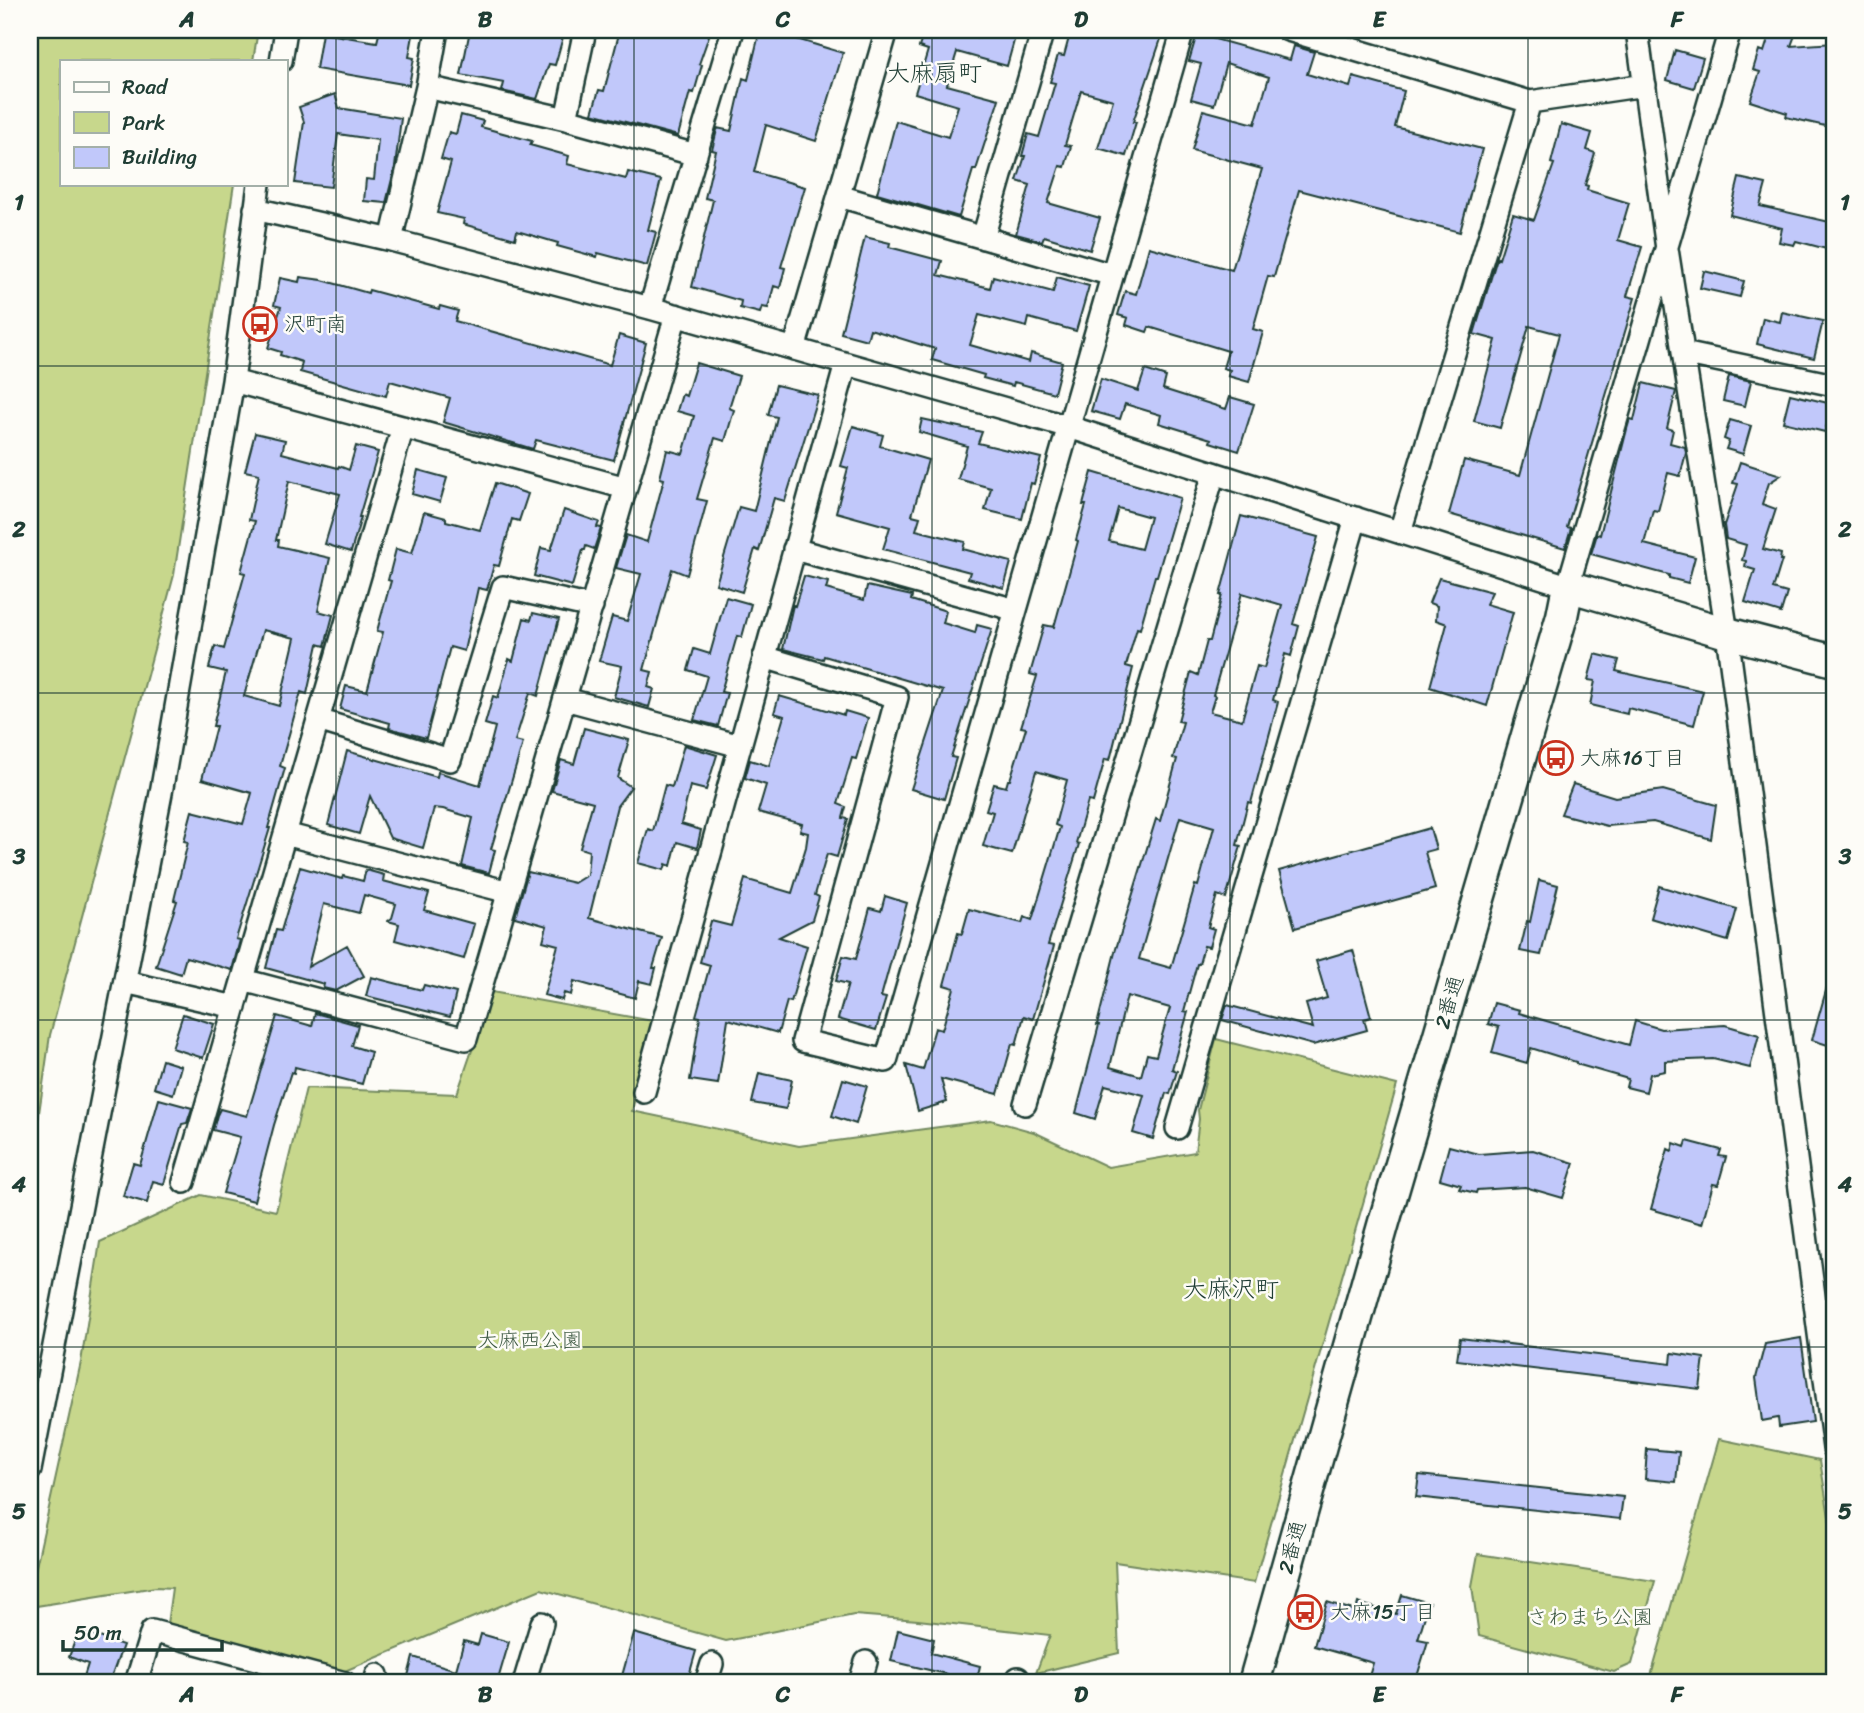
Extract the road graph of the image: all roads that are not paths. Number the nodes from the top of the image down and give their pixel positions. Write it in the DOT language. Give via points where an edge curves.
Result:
graph roads {
  1 [pos="286,30"];
  2 [pos="438,30"];
  3 [pos="585,30"];
  4 [pos="733,30"];
  5 [pos="887,30"];
  6 [pos="1043,30"];
  7 [pos="1183,30"];
  8 [pos="1288,30"];
  9 [pos="1637,30"];
  10 [pos="1730,30"];
  11 [pos="281,60"];
  12 [pos="1645,85"];
  13 [pos="427,88"];
  14 [pos="1530,102"];
  15 [pos="566,119"];
  16 [pos="696,155"];
  17 [pos="259,186"];
  18 [pos="839,195"];
  19 [pos="255,209"];
  20 [pos="984,238"];
  21 [pos="391,240"];
  22 [pos="1667,249"];
  23 [pos="1112,275"];
  24 [pos="650,308"];
  25 [pos="676,315"];
  26 [pos="794,349"];
  27 [pos="1683,353"];
  28 [pos="846,364"];
  29 [pos="233,381"];
  30 [pos="1834,385"];
  31 [pos="1069,427"];
  32 [pos="403,428"];
  33 [pos="1214,473"];
  34 [pos="626,488"];
  35 [pos="1356,518"];
  36 [pos="1400,532"];
  37 [pos="794,549"];
  38 [pos="1569,586"];
  39 [pos="592,607"];
  40 [pos="1016,611"];
  41 [pos="1727,633"];
  42 [pos="764,657"];
  43 [pos="1834,661"];
  44 [pos="565,699"];
  45 [pos="318,720"];
  46 [pos="740,746"];
  47 [pos="285,834"];
  48 [pos="509,892"];
  49 [pos="243,980"];
  50 [pos="125,982"];
  51 [pos="235,1007"];
  52 [pos="644,1092"];
  53 [pos="1025,1104"];
  54 [pos="1177,1128"];
  55 [pos="184,1182"];
  56 [pos="1834,1448"];
  57 [pos="30,1470"];
  58 [pos="542,1623"];
  59 [pos="866,1662"];
  60 [pos="136,1683"];
  61 [pos="345,1683"];
  62 [pos="524,1683"];
  63 [pos="860,1683"];
  64 [pos="1254,1683"];
  1 -- 11 [label="street"];
  2 -- 13 [label="street"];
  3 -- 15 [label="street"];
  4 -- 16 [label="street"];
  5 -- 18 [label="street"];
  6 -- 20 [label="street"];
  7 -- 23 [label="street"];
  8 -- 14 [label="street"];
  9 -- 12 [label="street"];
  10 -- 22 [label="street"];
  12 -- 14 [label="street"];
  12 -- 22 [label="street"];
  13 -- 15 [label="street"];
  13 -- 21 [label="street"];
  14 -- 36 [label="street"];
  15 -- 16 [label="street"];
  16 -- 24 [label="street"];
  17 -- 19 [label="street"];
  18 -- 20 [label="street"];
  18 -- 26 [label="street"];
  19 -- 21 [label="street"];
  19 -- 29 [label="street"];
  20 -- 23 [label="street"];
  21 -- 24 [label="street"];
  22 -- 27 [label="street"];
  22 -- 38 [label="street"];
  23 -- 31 [label="street"];
  24 -- 25 [label="street"];
  25 -- 26 [label="street"];
  25 -- 34 [label="street"];
  26 -- 28 [label="street"];
  27 -- 30 [label="street"];
  27 -- 41 [label="street"];
  28 -- 31 [label="street"];
  28 -- 37 [label="street"];
  29 -- 32 [label="street"];
  29 -- 50 [label="street"];
  31 -- 33 [label="street"];
  31 -- 40 [label="street"];
  32 -- 34 [label="street"];
  32 -- 45 [label="street"];
  33 -- 35 [label="street"];
  33 -- 53 [label="street"];
  34 -- 39 [label="street"];
  35 -- 36 [label="street"];
  35 -- 54 [label="street"];
  36 -- 38 [label="street"];
  37 -- 40 [label="street"];
  37 -- 42 [label="street"];
  38 -- 41 [label="street"];
  38 -- 64 [label="street, 2番通"];
  39 -- 44 [label="street"];
  39 -- 45 [label="street" via="503,587 450,760"];
  40 -- 42 [label="street" via="886,1061 803,1041 897,696"];
  41 -- 43 [label="street"];
  41 -- 56 [label="street"];
  42 -- 46 [label="street"];
  44 -- 46 [label="street"];
  44 -- 48 [label="street"];
  45 -- 47 [label="street"];
  46 -- 52 [label="street"];
  47 -- 48 [label="street"];
  47 -- 49 [label="street"];
  48 -- 49 [label="street" via="466,1039"];
  49 -- 51 [label="street"];
  50 -- 51 [label="street"];
  50 -- 57 [label="street"];
  51 -- 55 [label="street"];
  58 -- 62 [label="street"];
  59 -- 63 [label="street"];
  60 -- 61 [label="street" via="152,1631"];
}
